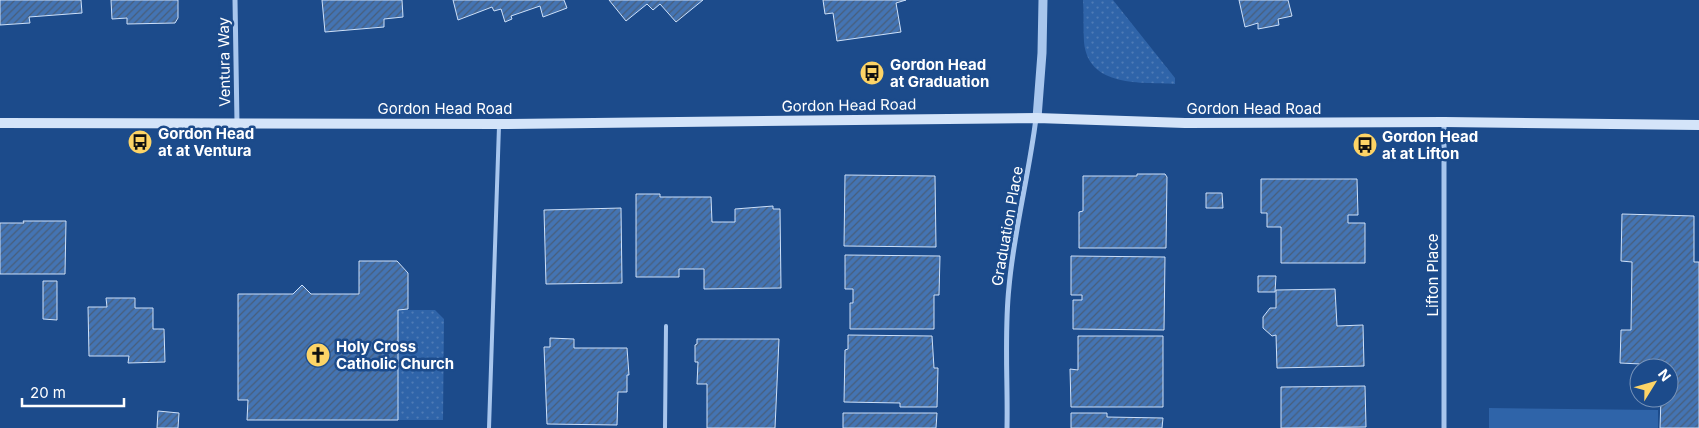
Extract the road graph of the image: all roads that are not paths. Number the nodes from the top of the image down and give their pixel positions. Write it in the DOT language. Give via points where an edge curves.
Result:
graph roads {
  1 [pos="235,0"];
  2 [pos="1043,0"];
  3 [pos="1036,118"];
  4 [pos="1444,122"];
  5 [pos="0,123"];
  6 [pos="237,124"];
  7 [pos="499,124"];
  8 [pos="1699,125"];
  9 [pos="666,326"];
  10 [pos="489,428"];
  11 [pos="665,428"];
  12 [pos="1007,428"];
  13 [pos="1444,428"];
  1 -- 6 [label="street, Ventura Way"];
  2 -- 3 [label="street"];
  3 -- 4 [label="main road, Gordon Head Road" via="1185,123"];
  3 -- 7 [label="main road, Gordon Head Road"];
  3 -- 12 [label="street, Graduation Place" via="1030,172 1008,289"];
  4 -- 8 [label="main road, Gordon Head Road"];
  4 -- 13 [label="street, Lifton Place"];
  5 -- 6 [label="main road, Gordon Head Road"];
  6 -- 7 [label="main road, Gordon Head Road"];
  7 -- 10 [label="lane"];
  9 -- 11 [label="lane"];
}
